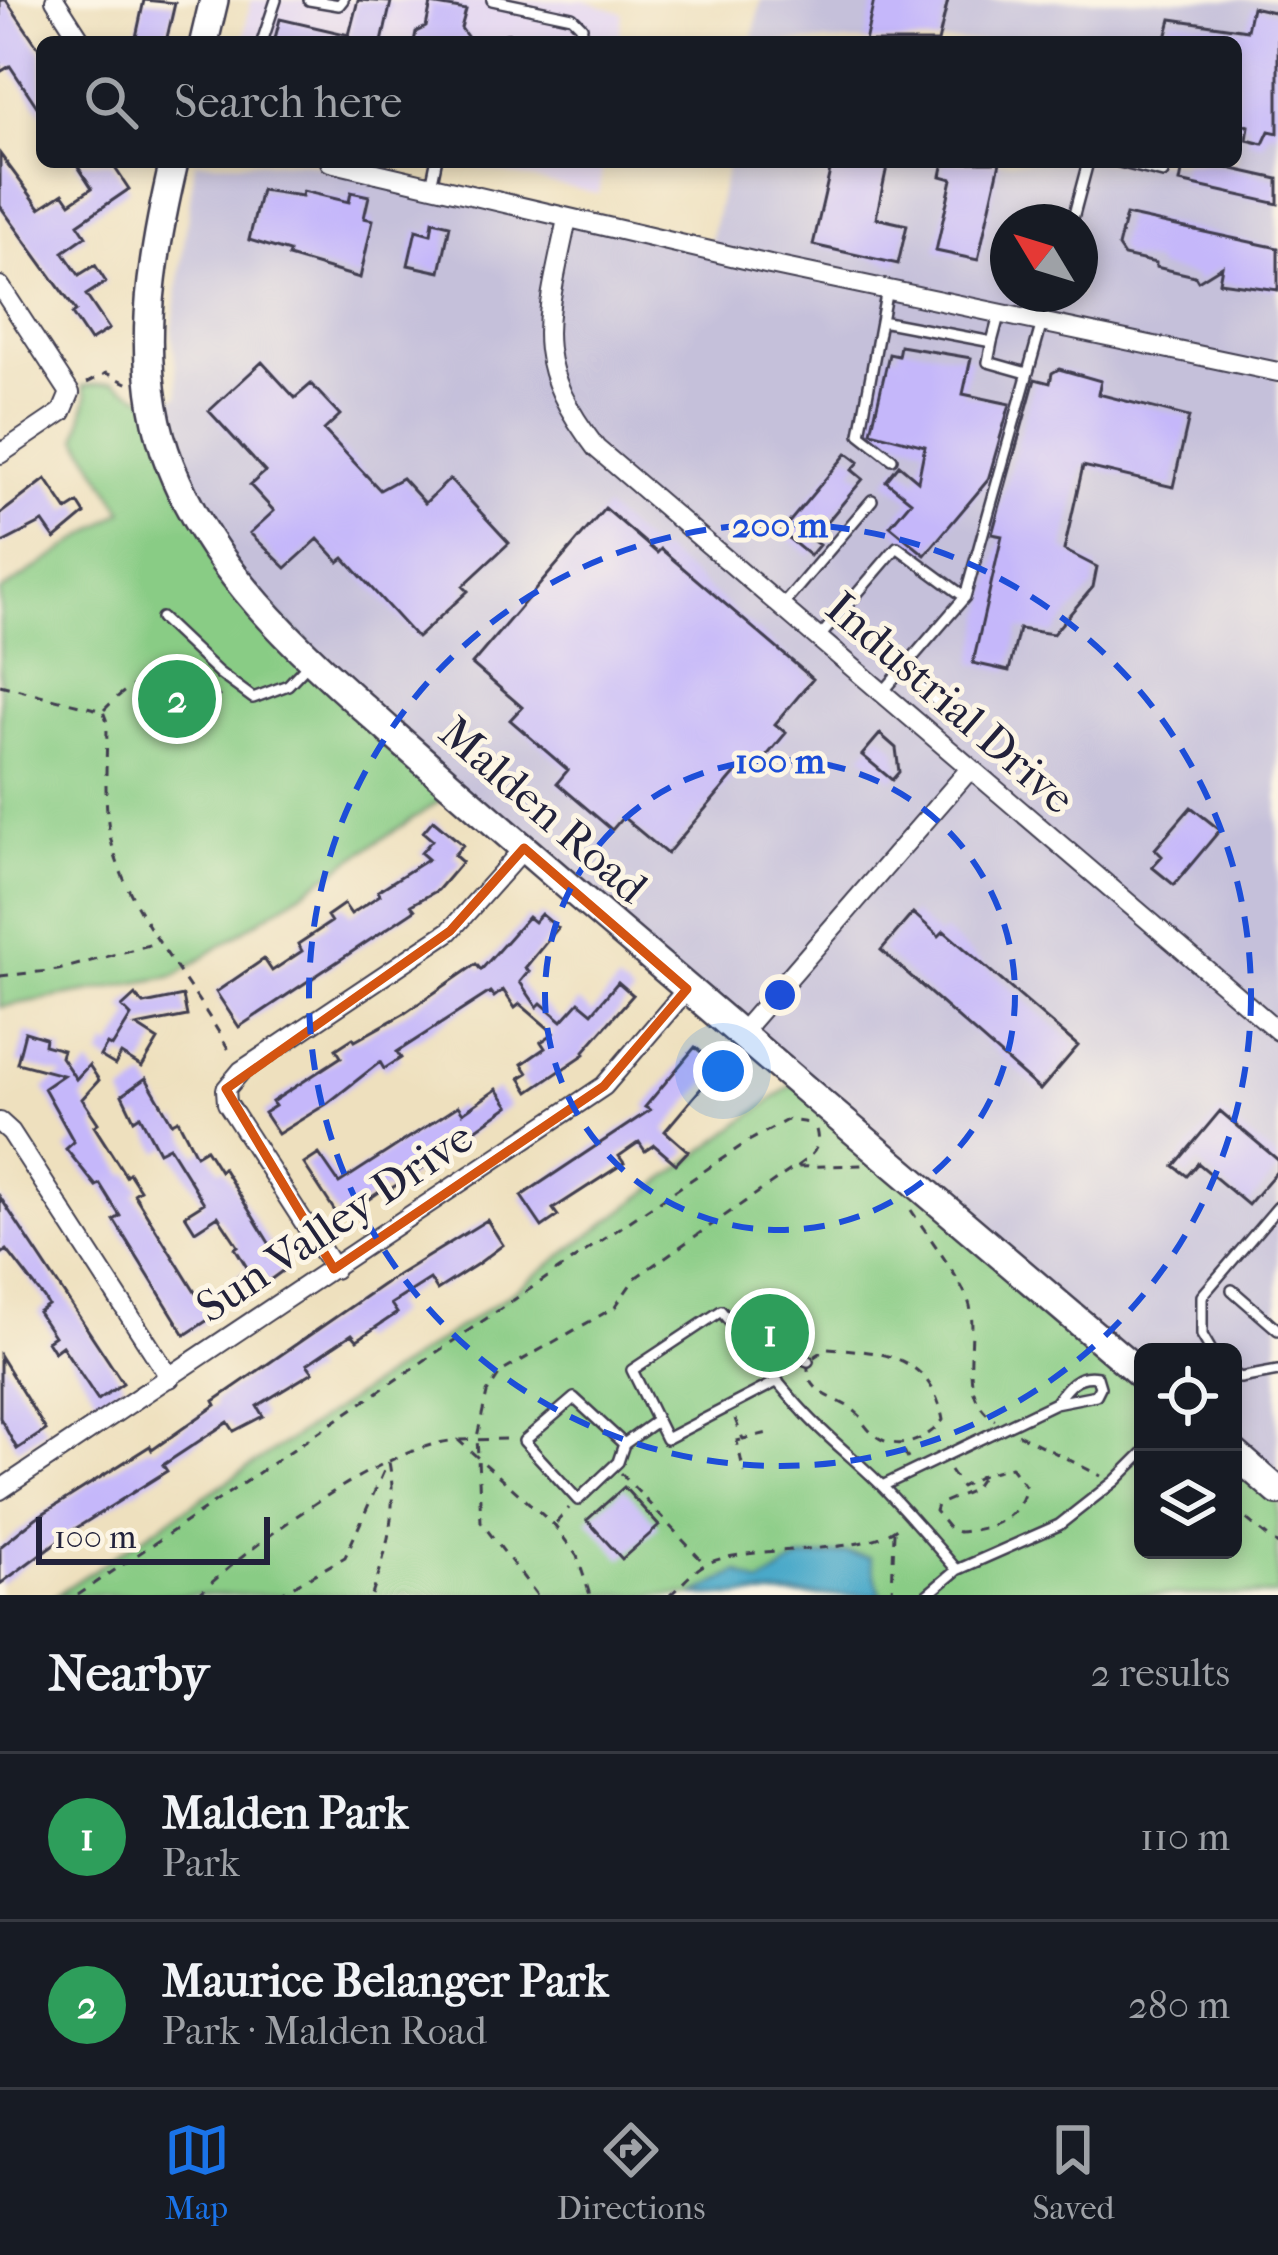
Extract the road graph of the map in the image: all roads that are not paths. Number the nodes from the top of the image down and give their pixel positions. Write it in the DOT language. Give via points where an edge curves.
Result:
graph roads {
  1 [pos="55,0"];
  2 [pos="214,0"];
  3 [pos="275,0"];
  4 [pos="309,0"];
  5 [pos="343,0"];
  6 [pos="492,0"];
  7 [pos="78,36"];
  8 [pos="205,36"];
  9 [pos="264,36"];
  10 [pos="579,36"];
  11 [pos="173,168"];
  12 [pos="353,168"];
  13 [pos="435,168"];
  14 [pos="1086,168"];
  15 [pos="1142,168"];
  16 [pos="1162,173"];
  17 [pos="431,188"];
  18 [pos="1077,204"];
  19 [pos="567,219"];
  20 [pos="0,286"];
  21 [pos="887,289"];
  22 [pos="990,310"];
  23 [pos="1000,312"];
  24 [pos="1044,312"];
  25 [pos="1042,320"];
  26 [pos="881,321"];
  27 [pos="992,342"];
  28 [pos="1278,372"];
  29 [pos="1027,373"];
  30 [pos="0,454"];
  31 [pos="892,459"];
  32 [pos="872,500"];
  33 [pos="965,598"];
  34 [pos="781,607"];
  35 [pos="161,618"];
  36 [pos="818,639"];
  37 [pos="311,661"];
  38 [pos="902,670"];
  39 [pos="881,693"];
  40 [pos="949,713"];
  41 [pos="970,769"];
  42 [pos="524,848"];
  43 [pos="688,989"];
  44 [pos="1278,1031"];
  45 [pos="740,1034"];
  46 [pos="0,1122"];
  47 [pos="1278,1207"];
  48 [pos="334,1268"];
  49 [pos="1232,1290"];
  50 [pos="1278,1330"];
  51 [pos="1207,1343"];
  52 [pos="754,1352"];
  53 [pos="808,1361"];
  54 [pos="1134,1368"];
  55 [pos="1278,1371"];
  56 [pos="170,1378"];
  57 [pos="1242,1378"];
  58 [pos="778,1381"];
  59 [pos="1055,1403"];
  60 [pos="655,1422"];
  61 [pos="624,1444"];
  62 [pos="1242,1460"];
  63 [pos="1134,1462"];
  64 [pos="882,1486"];
  65 [pos="0,1490"];
  66 [pos="1278,1491"];
  67 [pos="957,1570"];
  68 [pos="927,1595"];
  1 -- 7 [label="street"];
  2 -- 8 [label="main road"];
  3 -- 9 [label="lane"];
  4 -- 5 [label="lane"];
  6 -- 10 [label="lane" via="572,17"];
  11 -- 37 [label="main road, Malden Road" via="157,232 148,338 168,460 227,572"];
  12 -- 17 [label="street"];
  13 -- 17 [label="lane"];
  14 -- 18 [label="lane"];
  15 -- 16 [label="lane"];
  17 -- 19 [label="street"];
  19 -- 21 [label="street"];
  19 -- 34 [label="street, Industrial Drive" via="548,312 548,350 565,407 596,448"];
  20 -- 30 [label="street" via="70,393 62,412"];
  21 -- 22 [label="street"];
  21 -- 26 [label="lane"];
  23 -- 25 [label="street"];
  23 -- 27 [label="lane"];
  24 -- 25 [label="lane"];
  25 -- 28 [label="street"];
  25 -- 29 [label="lane"];
  26 -- 27 [label="lane"];
  26 -- 31 [label="lane" via="860,434"];
  27 -- 29 [label="lane" via="988,362"];
  29 -- 33 [label="lane"];
  32 -- 34 [label="lane"];
  33 -- 36 [label="lane" via="897,548"];
  33 -- 38 [label="lane"];
  34 -- 36 [label="street, Industrial Drive"];
  35 -- 37 [label="lane" via="254,698 288,686"];
  36 -- 39 [label="street, Industrial Drive"];
  37 -- 42 [label="main road, Malden Road"];
  38 -- 39 [label="lane"];
  38 -- 40 [label="lane"];
  39 -- 41 [label="street, Industrial Drive"];
  41 -- 44 [label="street, Industrial Drive"];
  41 -- 45 [label="street"];
  42 -- 43 [label="main road, Malden Road"];
  42 -- 48 [label="street" via="450,931 241,1071 226,1089 227,1103"];
  43 -- 45 [label="main road, Malden Road"];
  43 -- 48 [label="street, Sun Valley Drive" via="604,1086"];
  45 -- 54 [label="main road, Malden Road"];
  46 -- 56 [label="street"];
  47 -- 51 [label="lane" via="1202,1296"];
  48 -- 56 [label="street, Sun Valley Drive"];
  49 -- 50 [label="lane"];
  52 -- 53 [label="lane" via="774,1347"];
  52 -- 58 [label="lane"];
  52 -- 60 [label="lane" via="721,1311 632,1370"];
  55 -- 57 [label="lane"];
  56 -- 65 [label="street, Sun Valley Drive"];
  58 -- 60 [label="lane" via="666,1439"];
  58 -- 64 [label="lane"];
  59 -- 59 [label="lane" via="1096,1395 1096,1377 1069,1384"];
  59 -- 64 [label="lane"];
  60 -- 61 [label="lane"];
  61 -- 61 [label="lane" via="614,1466 578,1500 524,1441 574,1398"];
  62 -- 66 [label="main road"];
  63 -- 67 [label="lane" via="1059,1526"];
  64 -- 67 [label="lane"];
  67 -- 68 [label="lane"];
}
